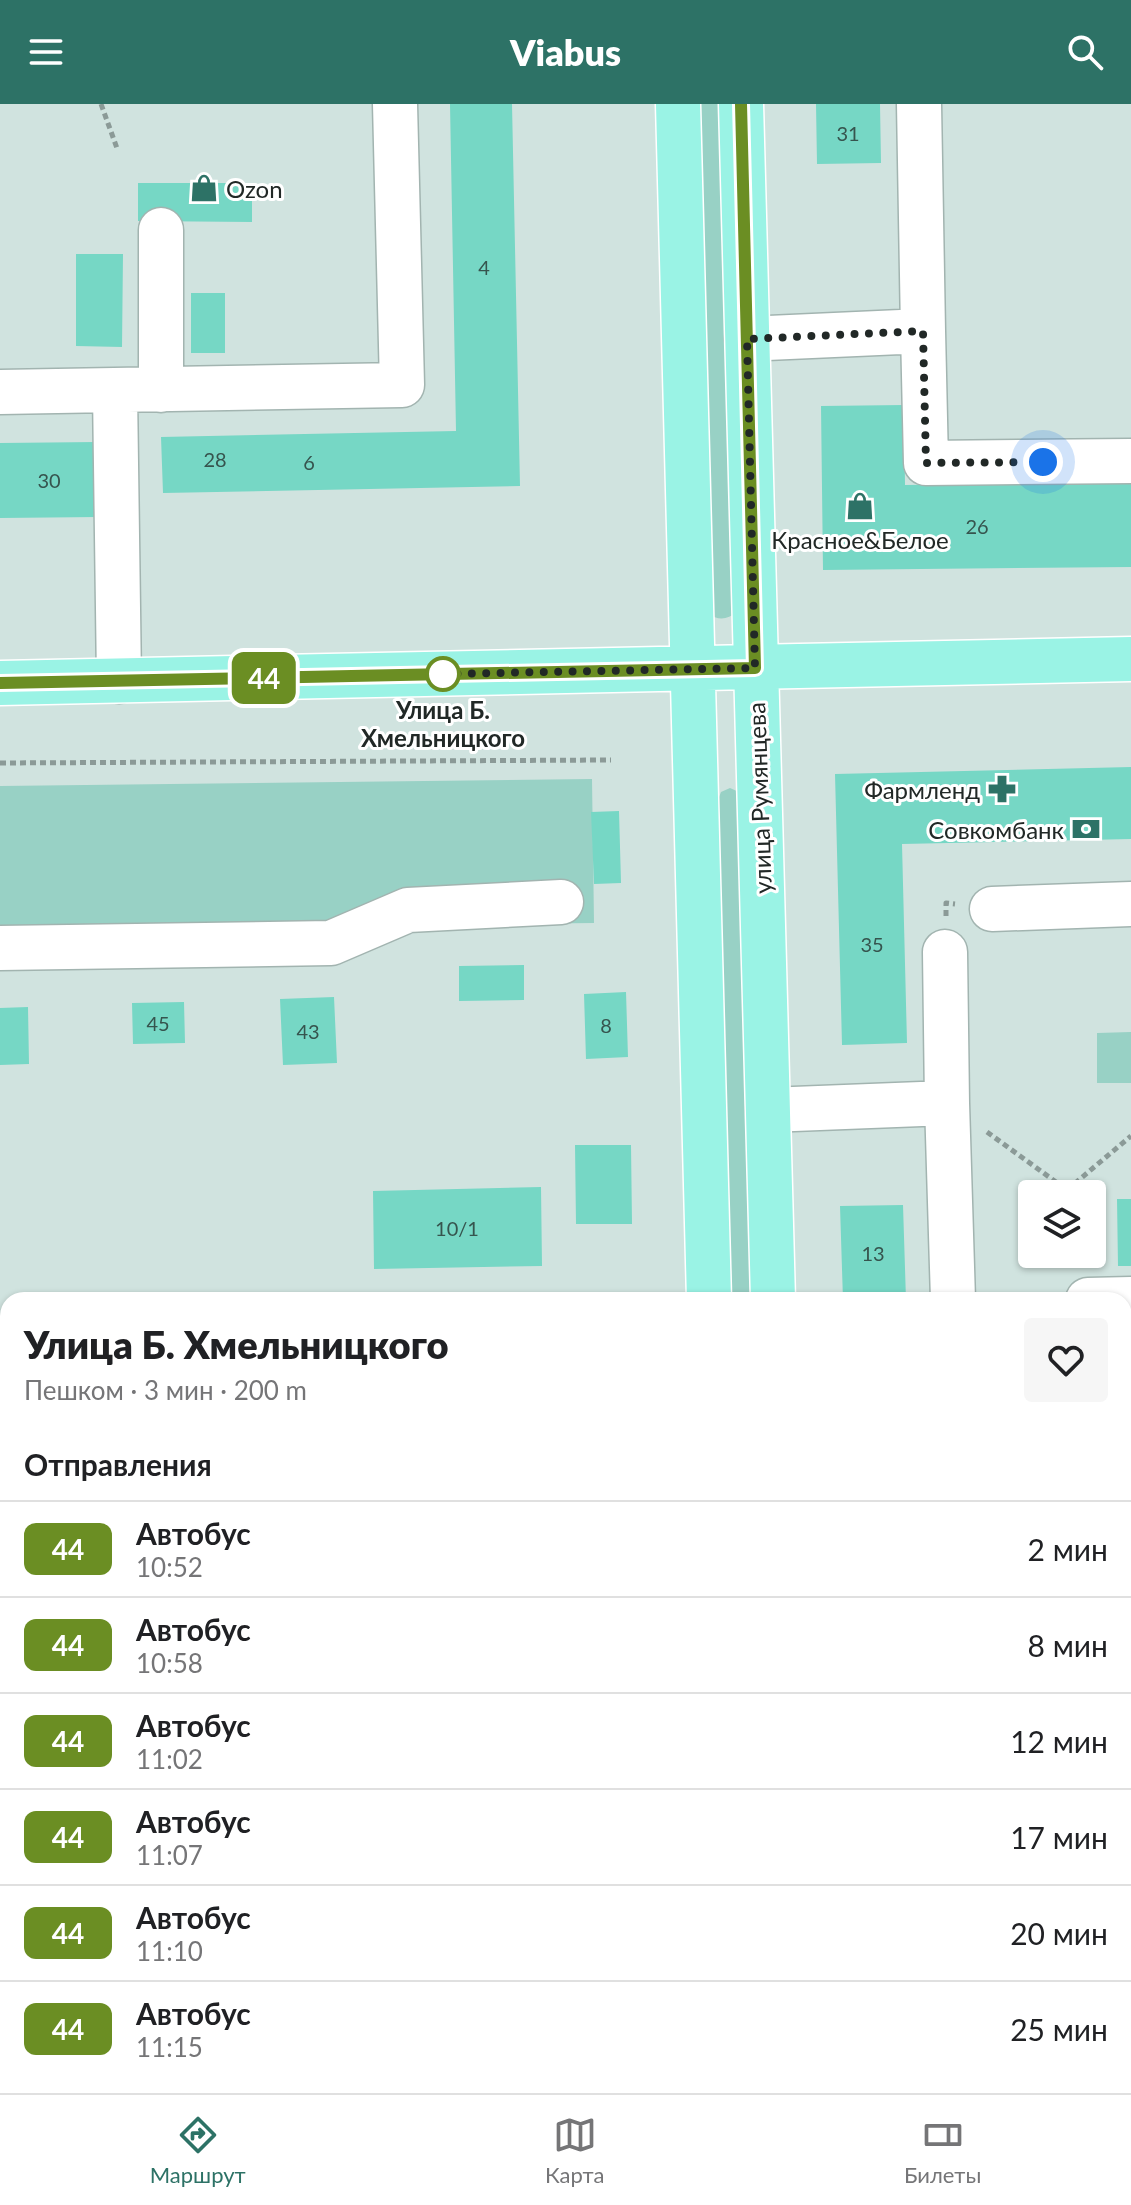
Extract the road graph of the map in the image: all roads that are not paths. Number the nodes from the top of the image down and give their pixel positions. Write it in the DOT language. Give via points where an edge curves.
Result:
graph roads {
  1 [pos="395,104"];
  2 [pos="678,104"];
  3 [pos="741,104"];
  4 [pos="919,104"];
  5 [pos="161,230"];
  6 [pos="923,331"];
  7 [pos="747,339"];
  8 [pos="161,390"];
  9 [pos="115,391"];
  10 [pos="0,392"];
  11 [pos="1131,461"];
  12 [pos="1131,659"];
  13 [pos="755,668"];
  14 [pos="691,669"];
  15 [pos="119,681"];
  16 [pos="0,683"];
  17 [pos="561,902"];
  18 [pos="1131,904"];
  19 [pos="992,909"];
  20 [pos="0,948"];
  21 [pos="945,952"];
  22 [pos="947,1103"];
  23 [pos="768,1110"];
  24 [pos="709,1292"];
  25 [pos="773,1292"];
  26 [pos="953,1292"];
  1 -- 8 [label="street" via="402,385"];
  2 -- 14 [label="main road"];
  3 -- 7 [label="main road, улица Румянцева"];
  4 -- 6 [label="street"];
  5 -- 8 [label="street"];
  6 -- 7 [label="street"];
  6 -- 11 [label="street" via="926,463"];
  7 -- 13 [label="main road, улица Румянцева"];
  8 -- 9 [label="street"];
  9 -- 10 [label="street"];
  9 -- 15 [label="street"];
  12 -- 13 [label="main road"];
  13 -- 14 [label="main road"];
  13 -- 23 [label="main road, улица Румянцева"];
  14 -- 15 [label="main road"];
  14 -- 24 [label="main road"];
  15 -- 16 [label="main road"];
  17 -- 20 [label="street" via="408,910 331,943"];
  18 -- 19 [label="street"];
  21 -- 22 [label="street"];
  22 -- 23 [label="street"];
  22 -- 26 [label="street"];
  23 -- 25 [label="main road, улица Румянцева"];
}
